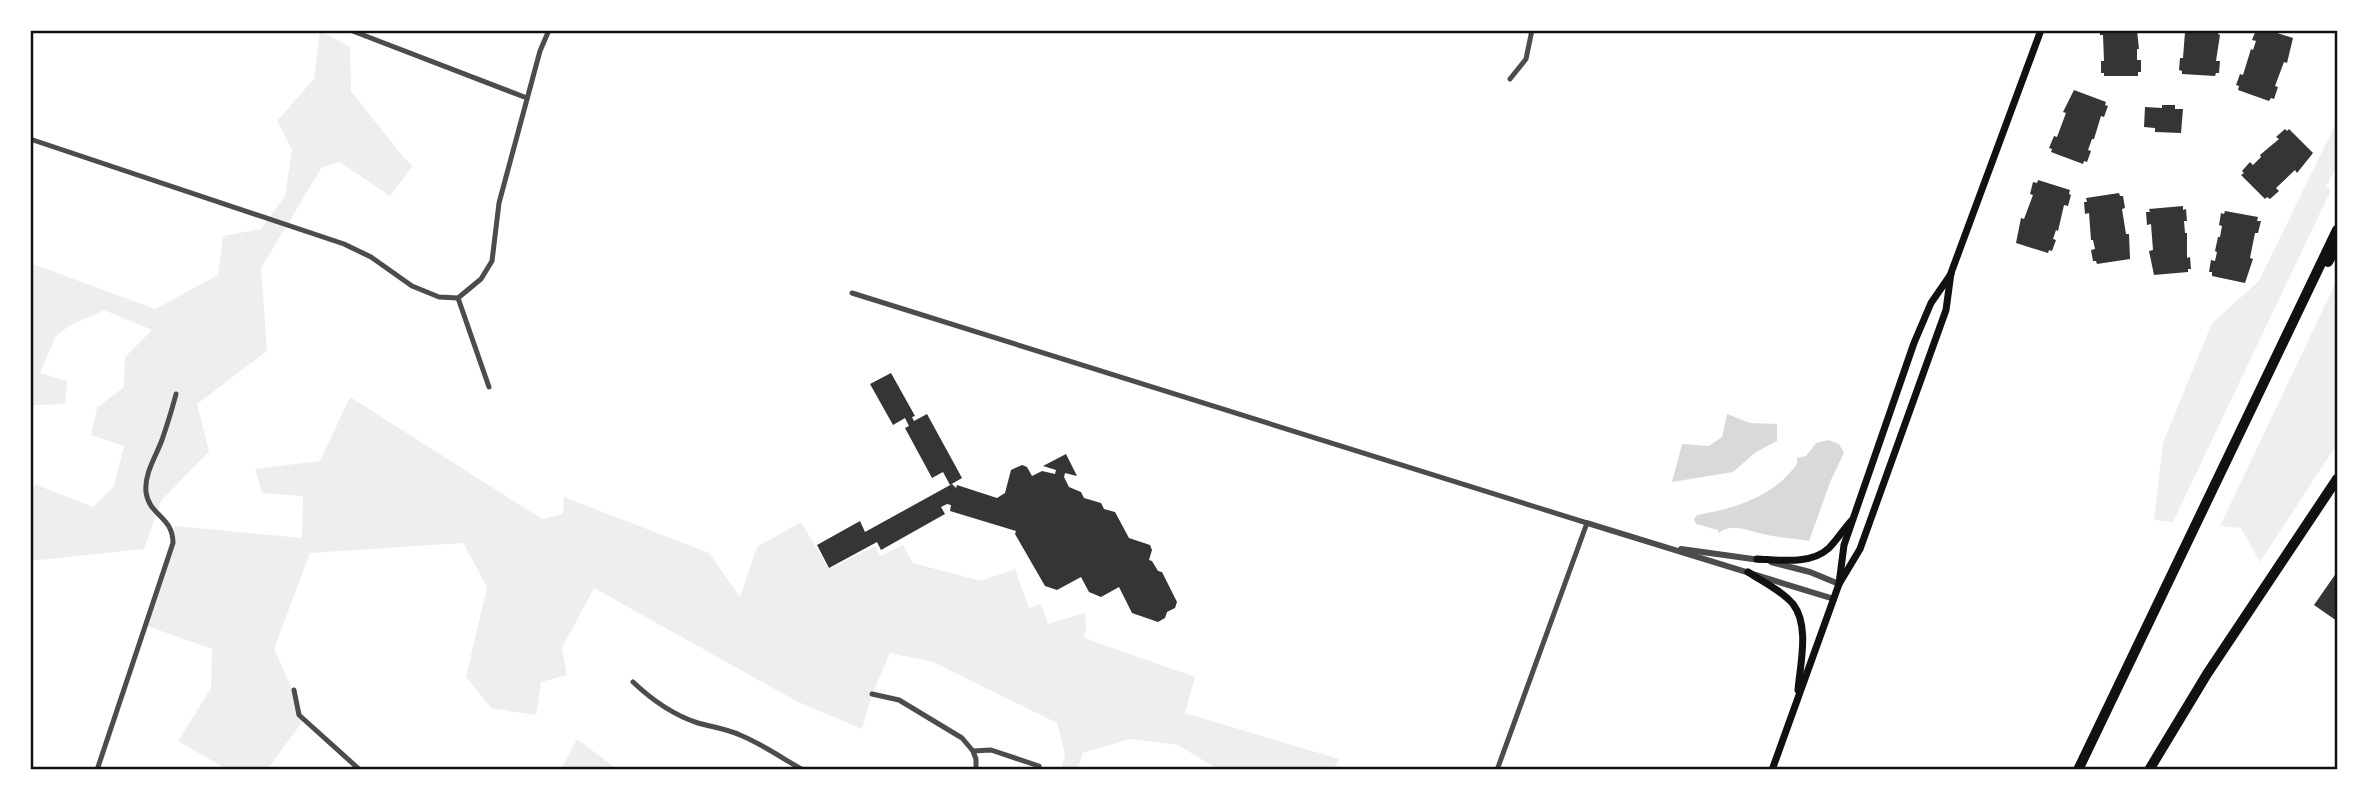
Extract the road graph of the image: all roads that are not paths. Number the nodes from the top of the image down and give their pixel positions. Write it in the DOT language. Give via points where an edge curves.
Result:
graph roads {
  1 [pos="350,30"];
  2 [pos="549,30"];
  3 [pos="1532,30"];
  4 [pos="2041,30"];
  5 [pos="1510,79"];
  6 [pos="527,97"];
  7 [pos="30,139"];
  8 [pos="2337,230"];
  9 [pos="2337,247"];
  10 [pos="1951,273"];
  11 [pos="852,293"];
  12 [pos="458,298"];
  13 [pos="2293,323"];
  14 [pos="489,387"];
  15 [pos="176,394"];
  16 [pos="2337,479"];
  17 [pos="1853,518"];
  18 [pos="1587,523"];
  19 [pos="1658,546"];
  20 [pos="1757,559"];
  21 [pos="1748,572"];
  22 [pos="1839,584"];
  23 [pos="1833,599"];
  24 [pos="632,682"];
  25 [pos="294,690"];
  26 [pos="872,694"];
  27 [pos="1798,698"];
  28 [pos="973,751"];
  29 [pos="1039,766"];
  30 [pos="97,770"];
  31 [pos="360,770"];
  32 [pos="803,770"];
  33 [pos="976,770"];
  34 [pos="1497,770"];
  35 [pos="1772,770"];
  36 [pos="2078,770"];
  37 [pos="2149,770"];
  1 -- 6 [label="street"];
  2 -- 6 [label="street"];
  3 -- 5 [label="street" via="1526,59"];
  4 -- 10 [label="main road"];
  6 -- 12 [label="street" via="499,203 492,261 481,279"];
  7 -- 12 [label="street" via="344,244 424,293"];
  8 -- 13 [label="highway"];
  9 -- 13 [label="highway"];
  10 -- 17 [label="main road" via="1922,323"];
  10 -- 22 [label="main road" via="1942,323 1860,549"];
  11 -- 18 [label="street"];
  12 -- 14 [label="street"];
  13 -- 36 [label="highway"];
  15 -- 30 [label="street" via="146,492 152,508 170,526 173,543"];
  16 -- 37 [label="highway"];
  17 -- 20 [label="main road" via="1829,548 1815,556"];
  17 -- 22 [label="main road"];
  18 -- 19 [label="street"];
  18 -- 34 [label="street"];
  19 -- 20 [label="street"];
  19 -- 21 [label="street"];
  20 -- 22 [label="street"];
  21 -- 23 [label="street"];
  21 -- 27 [label="main road" via="1783,594 1798,614 1802,632"];
  22 -- 23 [label="main road"];
  23 -- 27 [label="main road"];
  24 -- 32 [label="street" via="675,713 751,740"];
  25 -- 31 [label="street" via="299,715"];
  26 -- 28 [label="street" via="899,700 962,738"];
  27 -- 35 [label="main road"];
  28 -- 29 [label="street" via="991,750"];
  28 -- 33 [label="street"];
}
